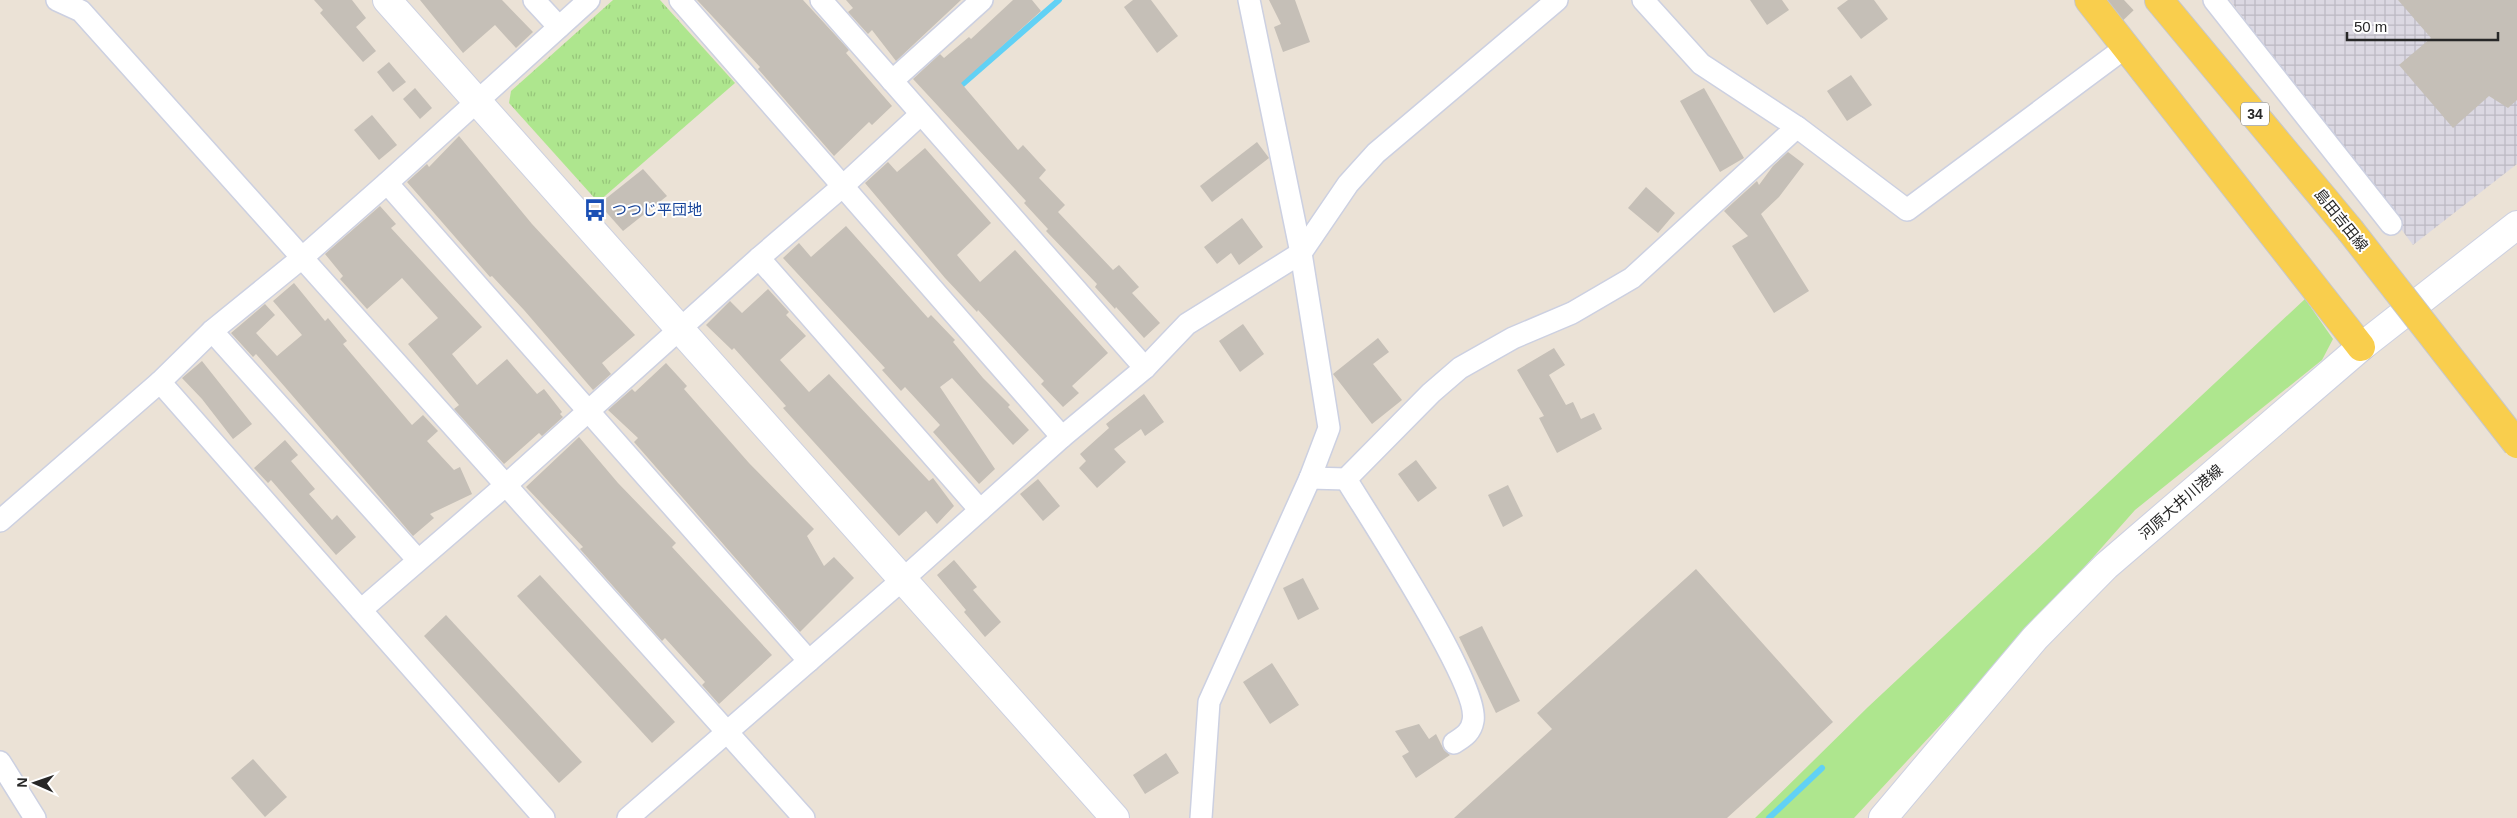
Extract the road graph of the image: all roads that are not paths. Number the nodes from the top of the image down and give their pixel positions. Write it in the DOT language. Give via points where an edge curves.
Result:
graph roads {
  1 [pos="57,0"];
  2 [pos="387,0"];
  3 [pos="534,0"];
  4 [pos="589,0"];
  5 [pos="680,0"];
  6 [pos="821,0"];
  7 [pos="1249,0"];
  8 [pos="1557,0"];
  9 [pos="1643,0"];
  10 [pos="2159,0"];
  11 [pos="2214,0"];
  12 [pos="979,1"];
  13 [pos="2096,9"];
  14 [pos="559,27"];
  15 [pos="2126,47"];
  16 [pos="892,81"];
  17 [pos="476,100"];
  18 [pos="921,114"];
  19 [pos="1797,126"];
  20 [pos="387,182"];
  21 [pos="842,186"];
  22 [pos="2391,224"];
  23 [pos="2517,225"];
  24 [pos="1302,254"];
  25 [pos="303,257"];
  26 [pos="759,258"];
  27 [pos="679,329"];
  28 [pos="212,332"];
  29 [pos="2361,347"];
  30 [pos="1145,368"];
  31 [pos="160,382"];
  32 [pos="589,411"];
  33 [pos="1062,437"];
  34 [pos="2517,444"];
  35 [pos="1310,478"];
  36 [pos="1346,479"];
  37 [pos="506,485"];
  38 [pos="980,510"];
  39 [pos="0,521"];
  40 [pos="418,559"];
  41 [pos="902,580"];
  42 [pos="361,610"];
  43 [pos="809,661"];
  44 [pos="726,732"];
  45 [pos="1454,743"];
  46 [pos="0,762"];
  47 [pos="35,818"];
  48 [pos="544,818"];
  49 [pos="628,818"];
  50 [pos="804,818"];
  51 [pos="1115,818"];
  52 [pos="1201,818"];
  53 [pos="1883,818"];
  1 -- 25 [label="street" via="81,11"];
  2 -- 17 [label="street"];
  3 -- 14 [label="street"];
  4 -- 14 [label="street"];
  5 -- 21 [label="street"];
  6 -- 16 [label="street"];
  7 -- 24 [label="street"];
  8 -- 24 [label="street" via="1376,153 1348,184"];
  9 -- 19 [label="street" via="1701,64"];
  10 -- 34 [label="main road, 島田吉田線 / 34, bridge" via="2350,230"];
  11 -- 22 [label="street"];
  12 -- 16 [label="street"];
  13 -- 15 [label="main road"];
  14 -- 17 [label="street"];
  15 -- 19 [label="street" via="1907,210"];
  15 -- 29 [label="main road"];
  16 -- 18 [label="street"];
  17 -- 20 [label="street"];
  17 -- 27 [label="street"];
  18 -- 21 [label="street"];
  18 -- 30 [label="street"];
  19 -- 36 [label="street" via="1632,278 1572,313 1513,338 1460,368 1431,392"];
  20 -- 25 [label="street"];
  20 -- 32 [label="street"];
  21 -- 26 [label="street"];
  21 -- 33 [label="street"];
  23 -- 29 [label="street, 河原大井川港線"];
  24 -- 30 [label="street" via="1187,324"];
  24 -- 35 [label="street" via="1329,428"];
  25 -- 28 [label="street"];
  25 -- 37 [label="street"];
  26 -- 27 [label="street"];
  26 -- 38 [label="street"];
  27 -- 32 [label="street"];
  27 -- 41 [label="street"];
  28 -- 31 [label="street"];
  28 -- 40 [label="street"];
  29 -- 53 [label="street, 河原大井川港線" via="2106,566 2036,638"];
  30 -- 33 [label="street"];
  31 -- 39 [label="street"];
  31 -- 42 [label="street"];
  32 -- 37 [label="street"];
  32 -- 43 [label="street"];
  33 -- 38 [label="street"];
  35 -- 36 [label="street"];
  35 -- 52 [label="street" via="1209,702"];
  36 -- 45 [label="street" via="1448,648 1470,696 1474,720 1467,735"];
  37 -- 40 [label="street"];
  37 -- 44 [label="street"];
  38 -- 41 [label="street"];
  40 -- 42 [label="street"];
  41 -- 43 [label="street"];
  41 -- 51 [label="street"];
  42 -- 48 [label="street"];
  43 -- 44 [label="street"];
  44 -- 49 [label="street"];
  44 -- 50 [label="street"];
  46 -- 47 [label="street"];
}
